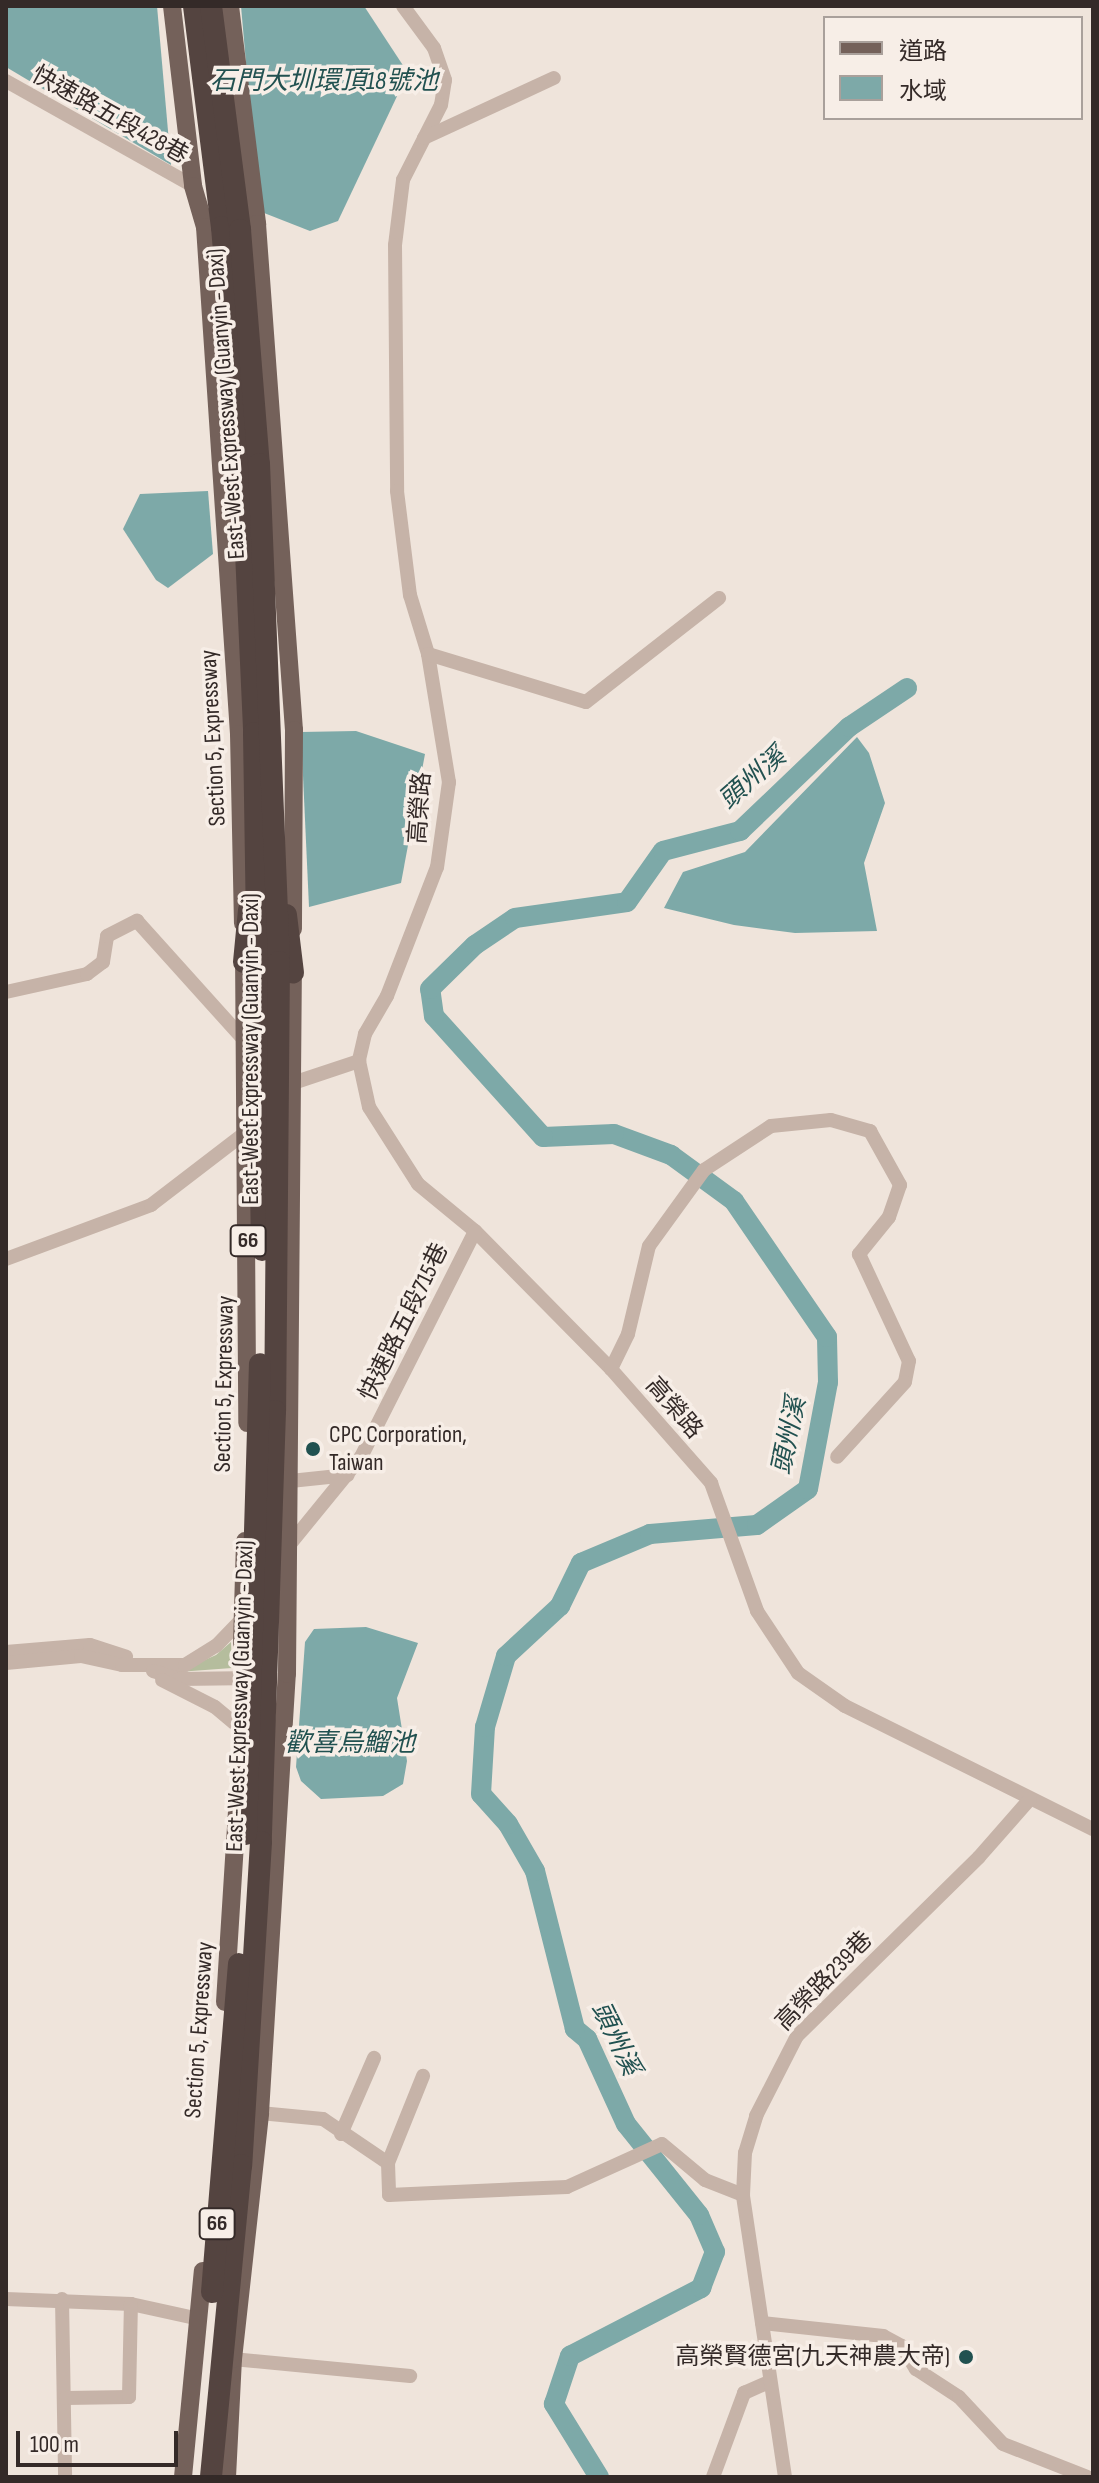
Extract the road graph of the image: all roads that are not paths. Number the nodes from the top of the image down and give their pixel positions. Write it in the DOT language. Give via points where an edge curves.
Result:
graph roads {
  1 [pos="172,6"];
  2 [pos="194,6"];
  3 [pos="211,6"];
  4 [pos="230,6"];
  5 [pos="403,6"];
  6 [pos="554,78"];
  7 [pos="6,81"];
  8 [pos="424,138"];
  9 [pos="193,186"];
  10 [pos="719,598"];
  11 [pos="428,654"];
  12 [pos="255,837"];
  13 [pos="277,850"];
  14 [pos="244,962"];
  15 [pos="293,973"];
  16 [pos="6,992"];
  17 [pos="247,1044"];
  18 [pos="359,1061"];
  19 [pos="293,1083"];
  20 [pos="246,1132"];
  21 [pos="475,1231"];
  22 [pos="6,1259"];
  23 [pos="611,1369"];
  24 [pos="837,1457"];
  25 [pos="348,1475"];
  26 [pos="288,1482"];
  27 [pos="247,1485"];
  28 [pos="290,1544"];
  29 [pos="241,1620"];
  30 [pos="6,1652"];
  31 [pos="6,1663"];
  32 [pos="145,1666"];
  33 [pos="287,1674"];
  34 [pos="242,1680"];
  35 [pos="240,1728"];
  36 [pos="1030,1799"];
  37 [pos="1093,1829"];
  38 [pos="374,2058"];
  39 [pos="423,2076"];
  40 [pos="260,2113"];
  41 [pos="341,2134"];
  42 [pos="388,2163"];
  43 [pos="743,2195"];
  44 [pos="6,2299"];
  45 [pos="62,2299"];
  46 [pos="131,2304"];
  47 [pos="199,2319"];
  48 [pos="762,2323"];
  49 [pos="233,2359"];
  50 [pos="410,2376"];
  51 [pos="769,2382"];
  52 [pos="66,2398"];
  53 [pos="65,2477"];
  54 [pos="183,2477"];
  55 [pos="197,2477"];
  56 [pos="211,2477"];
  57 [pos="227,2477"];
  58 [pos="713,2477"];
  59 [pos="785,2477"];
  60 [pos="1087,2477"];
  1 -- 9 [label="main road, Section 5, Expressway / 66"];
  2 -- 12 [label="highway, East-West Expressway (Guanyin - Daxi) / 66, bridge" via="222,227 242,464"];
  3 -- 13 [label="highway, East-West Expressway (Guanyin - Daxi) / 66, bridge" via="250,355"];
  4 -- 15 [label="main road, 66" via="257,224 294,730"];
  5 -- 8 [label="street, 高榮路" via="434,48 445,80 441,105"];
  6 -- 8 [label="street"];
  7 -- 9 [label="street, 快速路五段428巷"];
  8 -- 11 [label="street, 高榮路" via="403,180 395,245 396,475 410,595"];
  9 -- 14 [label="main road, Section 5, Expressway / 66" via="205,227 237,703"];
  10 -- 11 [label="street" via="586,702"];
  11 -- 18 [label="street, 高榮路" via="449,782 437,867 387,996 365,1034"];
  12 -- 14 [label="highway"];
  12 -- 55 [label="highway, East-West Expressway (Guanyin - Daxi) / 66, bridge" via="261,1304 246,1840"];
  13 -- 15 [label="highway"];
  13 -- 56 [label="highway, East-West Expressway (Guanyin - Daxi) / 66, bridge" via="275,1411 261,1842 241,2165"];
  14 -- 17 [label="main road, Section 5, Expressway / 66"];
  15 -- 19 [label="main road, 66"];
  16 -- 17 [label="street" via="87,974 103,962 107,936 137,921"];
  17 -- 20 [label="main road, Section 5, Expressway / 66"];
  18 -- 19 [label="street"];
  18 -- 21 [label="street, 高榮路" via="369,1107 418,1184"];
  19 -- 26 [label="main road, 66"];
  20 -- 22 [label="street" via="151,1205"];
  20 -- 27 [label="main road, Section 5, Expressway / 66"];
  21 -- 23 [label="street, 高榮路"];
  21 -- 25 [label="street, 快速路五段715巷"];
  23 -- 24 [label="street" via="628,1334 649,1246 704,1170 771,1126 831,1120 870,1131 900,1185 889,1217 859,1254 909,1361 905,1382"];
  23 -- 36 [label="street, 高榮路" via="713,1490 769,1635 818,1690"];
  25 -- 26 [label="street"];
  25 -- 28 [label="street, 快速路五段715巷"];
  26 -- 27 [label="street"];
  26 -- 28 [label="main road, 66"];
  27 -- 29 [label="main road, Section 5, Expressway / 66"];
  28 -- 33 [label="main road, 66"];
  29 -- 32 [label="street" via="216,1646 185,1665"];
  29 -- 34 [label="main road, Section 5, Expressway / 66"];
  30 -- 32 [label="street" via="90,1645"];
  31 -- 32 [label="street" via="81,1656"];
  32 -- 34 [label="street" via="179,1679"];
  32 -- 35 [label="street"];
  33 -- 34 [label="street"];
  33 -- 40 [label="main road, 66"];
  34 -- 35 [label="main road, Section 5, Expressway / 66"];
  35 -- 47 [label="main road, Section 5, Expressway / 66" via="215,2162"];
  36 -- 37 [label="street"];
  36 -- 43 [label="street, 高榮路239巷" via="979,1857 797,2036 756,2116 745,2153"];
  38 -- 41 [label="street"];
  39 -- 42 [label="street"];
  40 -- 41 [label="street" via="323,2119"];
  40 -- 49 [label="main road, 66"];
  41 -- 42 [label="street"];
  42 -- 43 [label="street" via="389,2195 567,2187 662,2144 705,2180"];
  43 -- 48 [label="street, 高榮路239巷"];
  44 -- 45 [label="street"];
  45 -- 46 [label="street"];
  45 -- 52 [label="street"];
  46 -- 47 [label="street"];
  46 -- 52 [label="street" via="129,2397"];
  47 -- 54 [label="main road, Section 5, Expressway / 66"];
  48 -- 51 [label="street, 高榮路239巷"];
  48 -- 60 [label="street" via="883,2336 902,2346 916,2369 959,2397 1003,2444"];
  49 -- 50 [label="street"];
  49 -- 57 [label="main road, 66"];
  51 -- 58 [label="street" via="744,2393"];
  51 -- 59 [label="street, 高榮路239巷"];
  52 -- 53 [label="street"];
}
